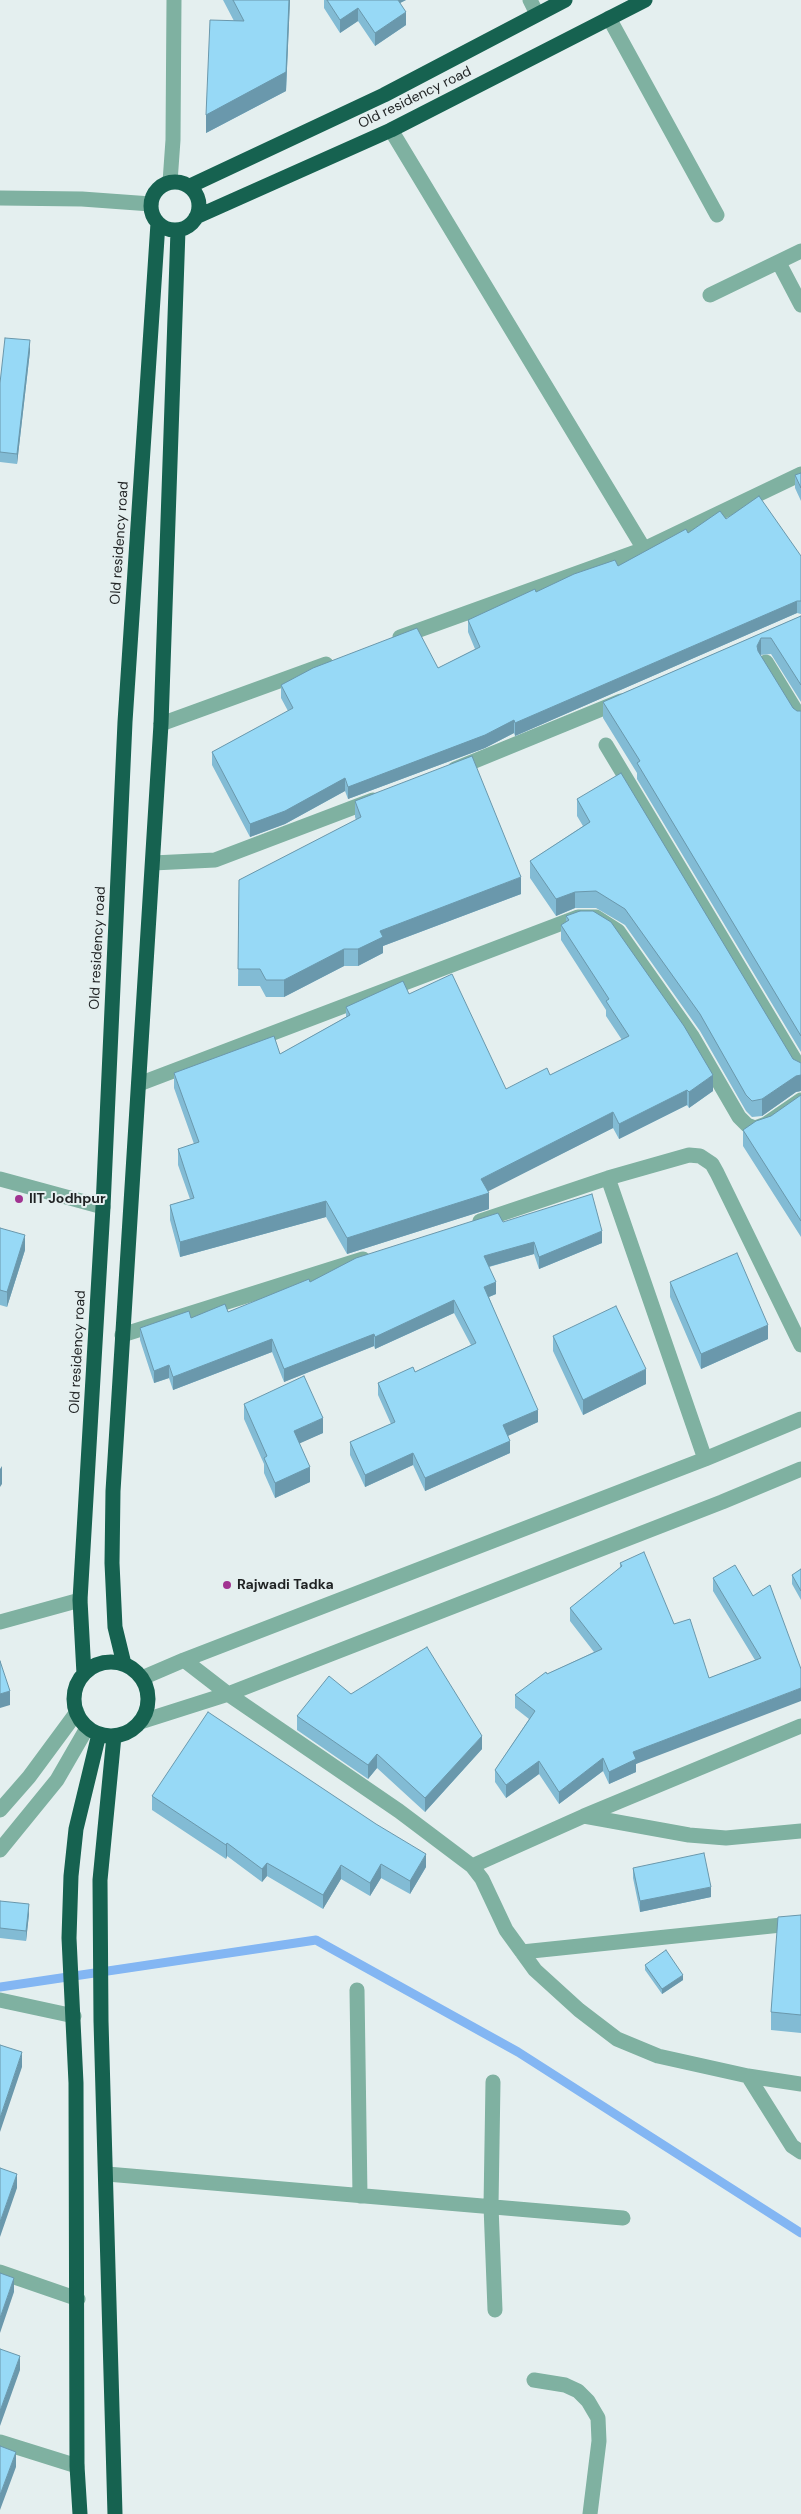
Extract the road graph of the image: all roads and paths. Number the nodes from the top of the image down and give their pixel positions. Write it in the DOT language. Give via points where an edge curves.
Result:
graph roads {
  1 [pos="174,0"];
  2 [pos="530,0"];
  3 [pos="565,0"];
  4 [pos="645,0"];
  5 [pos="537,14"];
  6 [pos="609,18"];
  7 [pos="391,130"];
  8 [pos="170,182"];
  9 [pos="190,186"];
  10 [pos="0,198"];
  11 [pos="151,204"];
  12 [pos="717,216"];
  13 [pos="196,217"];
  14 [pos="158,223"];
  15 [pos="178,230"];
  16 [pos="801,252"];
  17 [pos="779,263"];
  18 [pos="710,295"];
  19 [pos="801,304"];
  20 [pos="801,474"];
  21 [pos="644,549"];
  22 [pos="384,643"];
  23 [pos="338,660"];
  24 [pos="766,662"];
  25 [pos="632,696"];
  26 [pos="801,719"];
  27 [pos="161,724"];
  28 [pos="606,745"];
  29 [pos="444,773"];
  30 [pos="389,794"];
  31 [pos="152,863"];
  32 [pos="801,1070"];
  33 [pos="138,1084"];
  34 [pos="801,1100"];
  35 [pos="608,1178"];
  36 [pos="0,1180"];
  37 [pos="103,1207"];
  38 [pos="469,1225"];
  39 [pos="375,1255"];
  40 [pos="122,1335"];
  41 [pos="801,1345"];
  42 [pos="801,1418"];
  43 [pos="705,1459"];
  44 [pos="801,1469"];
  45 [pos="80,1600"];
  46 [pos="0,1622"];
  47 [pos="184,1660"];
  48 [pos="124,1664"];
  49 [pos="84,1674"];
  50 [pos="142,1678"];
  51 [pos="228,1694"];
  52 [pos="76,1712"];
  53 [pos="140,1722"];
  54 [pos="801,1726"];
  55 [pos="93,1731"];
  56 [pos="114,1736"];
  57 [pos="0,1810"];
  58 [pos="584,1816"];
  59 [pos="801,1831"];
  60 [pos="0,1850"];
  61 [pos="472,1866"];
  62 [pos="801,1923"];
  63 [pos="522,1952"];
  64 [pos="357,1990"];
  65 [pos="0,2000"];
  66 [pos="74,2016"];
  67 [pos="748,2076"];
  68 [pos="493,2082"];
  69 [pos="801,2084"];
  70 [pos="801,2152"];
  71 [pos="107,2174"];
  72 [pos="360,2196"];
  73 [pos="491,2206"];
  74 [pos="623,2218"];
  75 [pos="0,2272"];
  76 [pos="78,2298"];
  77 [pos="495,2310"];
  78 [pos="534,2380"];
  79 [pos="0,2442"];
  80 [pos="77,2466"];
  81 [pos="80,2514"];
  82 [pos="116,2514"];
  83 [pos="590,2514"];
  1 -- 8 [label="street"];
  2 -- 5 [label="street"];
  3 -- 5 [label="highway, Old residency road"];
  4 -- 6 [label="highway, Old residency road"];
  5 -- 9 [label="highway, Old residency road" via="384,95"];
  6 -- 7 [label="highway, Old residency road"];
  6 -- 12 [label="street"];
  7 -- 13 [label="highway, Old residency road"];
  7 -- 21 [label="street"];
  8 -- 9 [label="highway"];
  8 -- 11 [label="highway" via="160,186"];
  9 -- 13 [label="highway" via="198,200"];
  10 -- 11 [label="street"];
  11 -- 14 [label="highway" via="152,214"];
  13 -- 15 [label="highway"];
  14 -- 15 [label="highway"];
  14 -- 37 [label="highway, Old residency road" via="125,722"];
  15 -- 27 [label="highway"];
  16 -- 17 [label="street"];
  17 -- 18 [label="street"];
  17 -- 19 [label="street"];
  20 -- 21 [label="street"];
  21 -- 22 [label="street"];
  23 -- 27 [label="street"];
  24 -- 26 [label="street"];
  25 -- 29 [label="street"];
  27 -- 31 [label="highway"];
  28 -- 32 [label="street"];
  30 -- 31 [label="street" via="215,860"];
  31 -- 33 [label="highway"];
  33 -- 34 [label="street" via="578,918 596,917 618,931 692,1036 739,1117 747,1125 755,1128 766,1124"];
  33 -- 40 [label="highway"];
  35 -- 38 [label="street"];
  35 -- 41 [label="street" via="689,1155 700,1156 712,1164"];
  35 -- 43 [label="street"];
  36 -- 37 [label="street"];
  37 -- 45 [label="highway, Old residency road"];
  39 -- 40 [label="street"];
  40 -- 48 [label="highway" via="112,1563 115,1627"];
  42 -- 43 [label="street"];
  43 -- 47 [label="street"];
  44 -- 51 [label="street"];
  45 -- 46 [label="street"];
  45 -- 49 [label="highway, Old residency road"];
  47 -- 50 [label="street"];
  47 -- 51 [label="street"];
  48 -- 49 [label="highway" via="110,1662"];
  48 -- 50 [label="highway"];
  49 -- 52 [label="highway" via="74,1698"];
  50 -- 53 [label="highway" via="148,1693 147,1708"];
  51 -- 53 [label="street"];
  51 -- 61 [label="street" via="338,1768"];
  52 -- 55 [label="highway"];
  52 -- 57 [label="street" via="30,1777"];
  53 -- 56 [label="highway" via="129,1732"];
  54 -- 58 [label="street"];
  55 -- 56 [label="highway"];
  55 -- 60 [label="street"];
  55 -- 66 [label="highway" via="71,1876 69,1938"];
  56 -- 71 [label="highway" via="100,1880"];
  58 -- 59 [label="street" via="689,1835 726,1838"];
  58 -- 61 [label="street"];
  61 -- 63 [label="street" via="482,1879 506,1930"];
  62 -- 63 [label="street"];
  63 -- 67 [label="street" via="535,1970 579,2010 617,2038 658,2056"];
  64 -- 72 [label="street"];
  65 -- 66 [label="street"];
  66 -- 76 [label="highway"];
  67 -- 69 [label="street"];
  67 -- 70 [label="street" via="792,2146"];
  68 -- 73 [label="street"];
  71 -- 72 [label="street"];
  71 -- 82 [label="highway"];
  72 -- 73 [label="street"];
  73 -- 74 [label="street"];
  73 -- 77 [label="street"];
  75 -- 76 [label="street"];
  76 -- 80 [label="highway"];
  78 -- 83 [label="street" via="565,2385 578,2391 588,2400 598,2418 599,2441"];
  79 -- 80 [label="street"];
  80 -- 81 [label="highway"];
}
